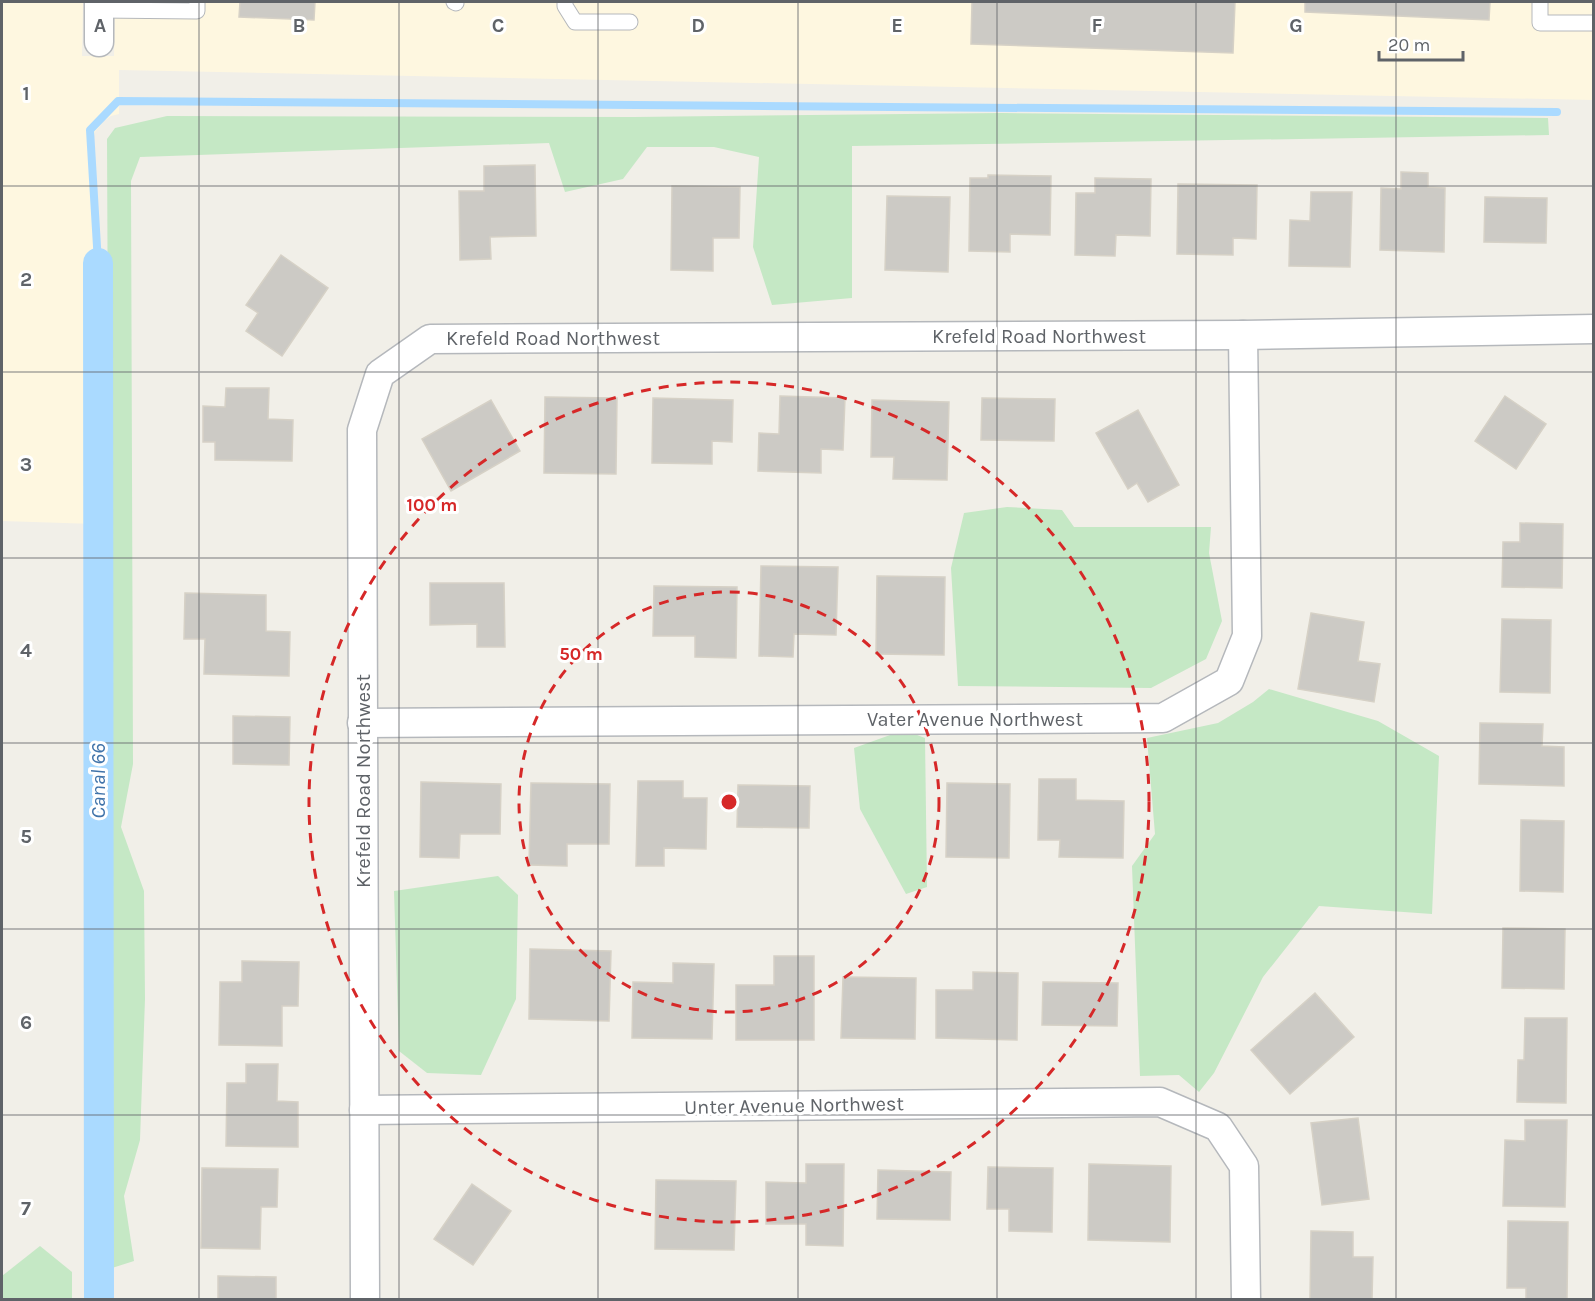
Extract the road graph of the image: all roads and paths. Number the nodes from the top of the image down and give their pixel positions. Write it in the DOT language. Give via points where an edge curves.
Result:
graph roads {
  1 [pos="197,2"];
  2 [pos="565,2"];
  3 [pos="1540,2"];
  4 [pos="99,6"];
  5 [pos="630,22"];
  6 [pos="1593,23"];
  7 [pos="99,42"];
  8 [pos="1593,329"];
  9 [pos="1242,335"];
  10 [pos="362,723"];
  11 [pos="364,1110"];
  12 [pos="365,1299"];
  13 [pos="1246,1299"];
  1 -- 4 [label="lane" via="197,11"];
  2 -- 5 [label="lane" via="575,22"];
  3 -- 6 [label="lane" via="1540,23"];
  4 -- 7 [label="street"];
  8 -- 9 [label="street, Krefeld Road Northwest"];
  9 -- 10 [label="street, Krefeld Road Northwest" via="430,339 380,374 362,430"];
  9 -- 10 [label="street, Vater Avenue Northwest" via="1247,636 1230,681 1163,718"];
  10 -- 11 [label="street, Krefeld Road Northwest"];
  11 -- 12 [label="street, Krefeld Road Northwest"];
  11 -- 13 [label="street, Unter Avenue Northwest" via="1160,1102 1218,1127 1244,1166"];
}
